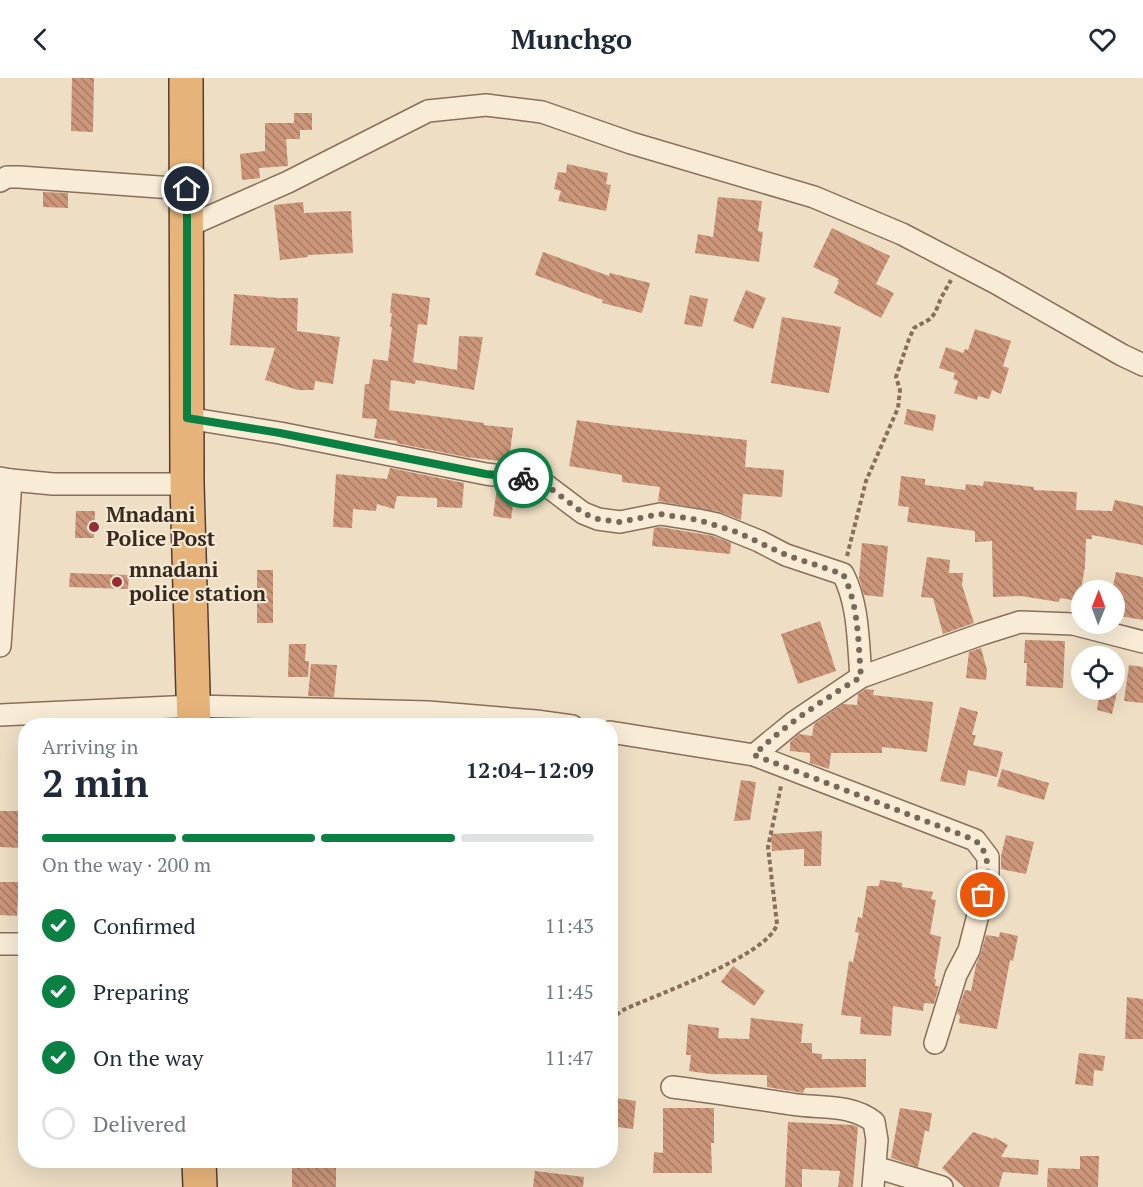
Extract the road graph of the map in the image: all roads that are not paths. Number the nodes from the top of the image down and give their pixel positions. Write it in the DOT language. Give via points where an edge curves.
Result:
graph roads {
  1 [pos="186,78"];
  2 [pos="0,181"];
  3 [pos="187,189"];
  4 [pos="186,227"];
  5 [pos="1143,364"];
  6 [pos="187,418"];
  7 [pos="6,479"];
  8 [pos="187,484"];
  9 [pos="1143,642"];
  10 [pos="0,646"];
  11 [pos="861,677"];
  12 [pos="0,715"];
  13 [pos="194,716"];
  14 [pos="500,718"];
  15 [pos="618,733"];
  16 [pos="754,755"];
  17 [pos="0,944"];
  18 [pos="18,944"];
  19 [pos="935,1043"];
  20 [pos="672,1087"];
  21 [pos="199,1168"];
  22 [pos="874,1177"];
  23 [pos="200,1187"];
  24 [pos="942,1187"];
  1 -- 3 [label="highway"];
  2 -- 3 [label="street" via="19,177"];
  3 -- 4 [label="highway"];
  4 -- 5 [label="street" via="288,182 428,111 486,105 542,112 814,196 902,234"];
  4 -- 6 [label="highway"];
  6 -- 8 [label="highway"];
  6 -- 11 [label="street" via="534,480 598,519 620,522 660,514 737,532 786,555 843,574 855,609"];
  7 -- 8 [label="street" via="53,484"];
  7 -- 10 [label="street"];
  8 -- 13 [label="highway"];
  9 -- 11 [label="street" via="1072,624 1020,622"];
  11 -- 16 [label="street"];
  12 -- 13 [label="street"];
  13 -- 14 [label="street" via="428,712"];
  15 -- 16 [label="street"];
  16 -- 19 [label="street" via="967,836 982,846 988,857 988,876 969,950 956,975"];
  17 -- 18 [label="street"];
  20 -- 22 [label="street" via="864,1114 874,1122 877,1140"];
  21 -- 23 [label="highway"];
  22 -- 24 [label="street"];
}
